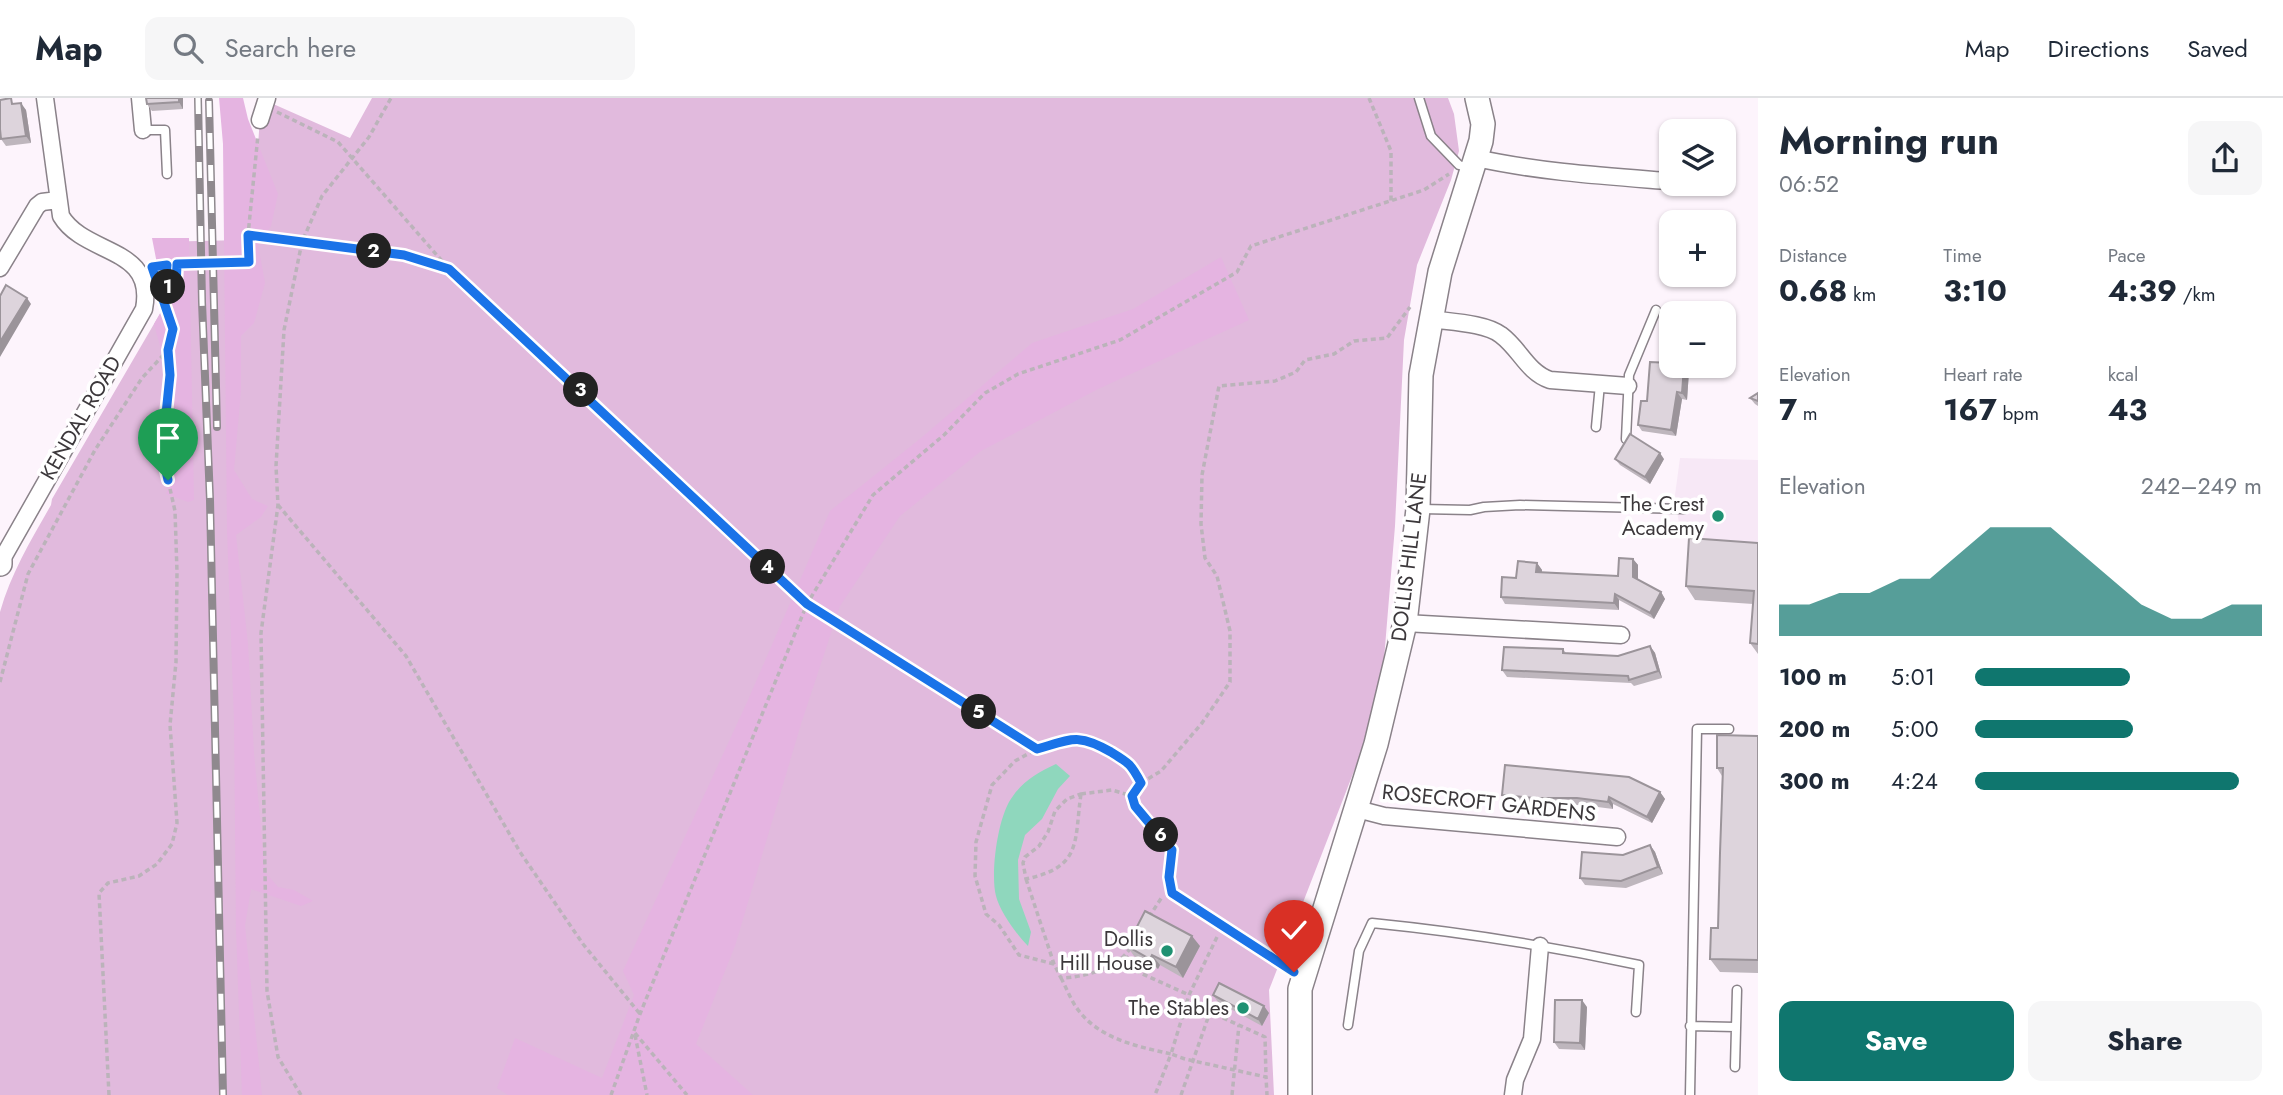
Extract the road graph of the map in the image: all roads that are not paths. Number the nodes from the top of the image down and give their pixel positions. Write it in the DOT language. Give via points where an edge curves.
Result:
graph roads {
  1 [pos="45,98"];
  2 [pos="140,98"];
  3 [pos="1419,98"];
  4 [pos="1478,98"];
  5 [pos="143,130"];
  6 [pos="1467,162"];
  7 [pos="167,174"];
  8 [pos="1659,180"];
  9 [pos="58,201"];
  10 [pos="0,268"];
  11 [pos="1656,310"];
  12 [pos="1430,319"];
  13 [pos="1600,384"];
  14 [pos="1628,386"];
  15 [pos="1596,428"];
  16 [pos="1626,439"];
  17 [pos="1418,509"];
  18 [pos="1684,509"];
  19 [pos="0,562"];
  20 [pos="1405,623"];
  21 [pos="1621,635"];
  22 [pos="1729,729"];
  23 [pos="1357,809"];
  24 [pos="1617,837"];
  25 [pos="1172,893"];
  26 [pos="1540,946"];
  27 [pos="1304,978"];
  28 [pos="1737,990"];
  29 [pos="1636,1012"];
  30 [pos="1348,1025"];
  31 [pos="1689,1026"];
  32 [pos="1735,1027"];
  33 [pos="1735,1066"];
  34 [pos="1300,1095"];
  35 [pos="1513,1095"];
  36 [pos="1690,1095"];
  1 -- 9 [label="street"];
  2 -- 5 [label="street"];
  3 -- 6 [label="lane" via="1432,136"];
  4 -- 6 [label="street, DOLLIS HILL LANE" via="1483,124"];
  5 -- 7 [label="lane" via="165,130"];
  6 -- 8 [label="street"];
  6 -- 12 [label="street, DOLLIS HILL LANE"];
  9 -- 10 [label="street" via="37,206"];
  9 -- 19 [label="street, KENDAL ROAD" via="68,227 145,268 146,298 144,309"];
  11 -- 14 [label="lane"];
  12 -- 13 [label="street" via="1492,329 1532,370 1550,380"];
  12 -- 17 [label="street, DOLLIS HILL LANE" via="1421,375"];
  13 -- 14 [label="street"];
  13 -- 15 [label="lane"];
  14 -- 16 [label="lane"];
  17 -- 18 [label="lane" via="1520,505"];
  17 -- 20 [label="street, DOLLIS HILL LANE"];
  20 -- 21 [label="street"];
  20 -- 23 [label="street, DOLLIS HILL LANE"];
  22 -- 31 [label="lane" via="1697,729"];
  23 -- 24 [label="street, ROSECROFT GARDENS" via="1384,816"];
  23 -- 27 [label="street, DOLLIS HILL LANE"];
  25 -- 27 [label="lane"];
  26 -- 29 [label="lane" via="1639,965"];
  26 -- 30 [label="lane" via="1372,923 1359,951"];
  26 -- 35 [label="street" via="1532,1039"];
  27 -- 34 [label="street, DOLLIS HILL LANE" via="1300,989"];
  28 -- 32 [label="lane"];
  31 -- 32 [label="lane"];
  31 -- 36 [label="lane"];
  32 -- 33 [label="lane"];
}
